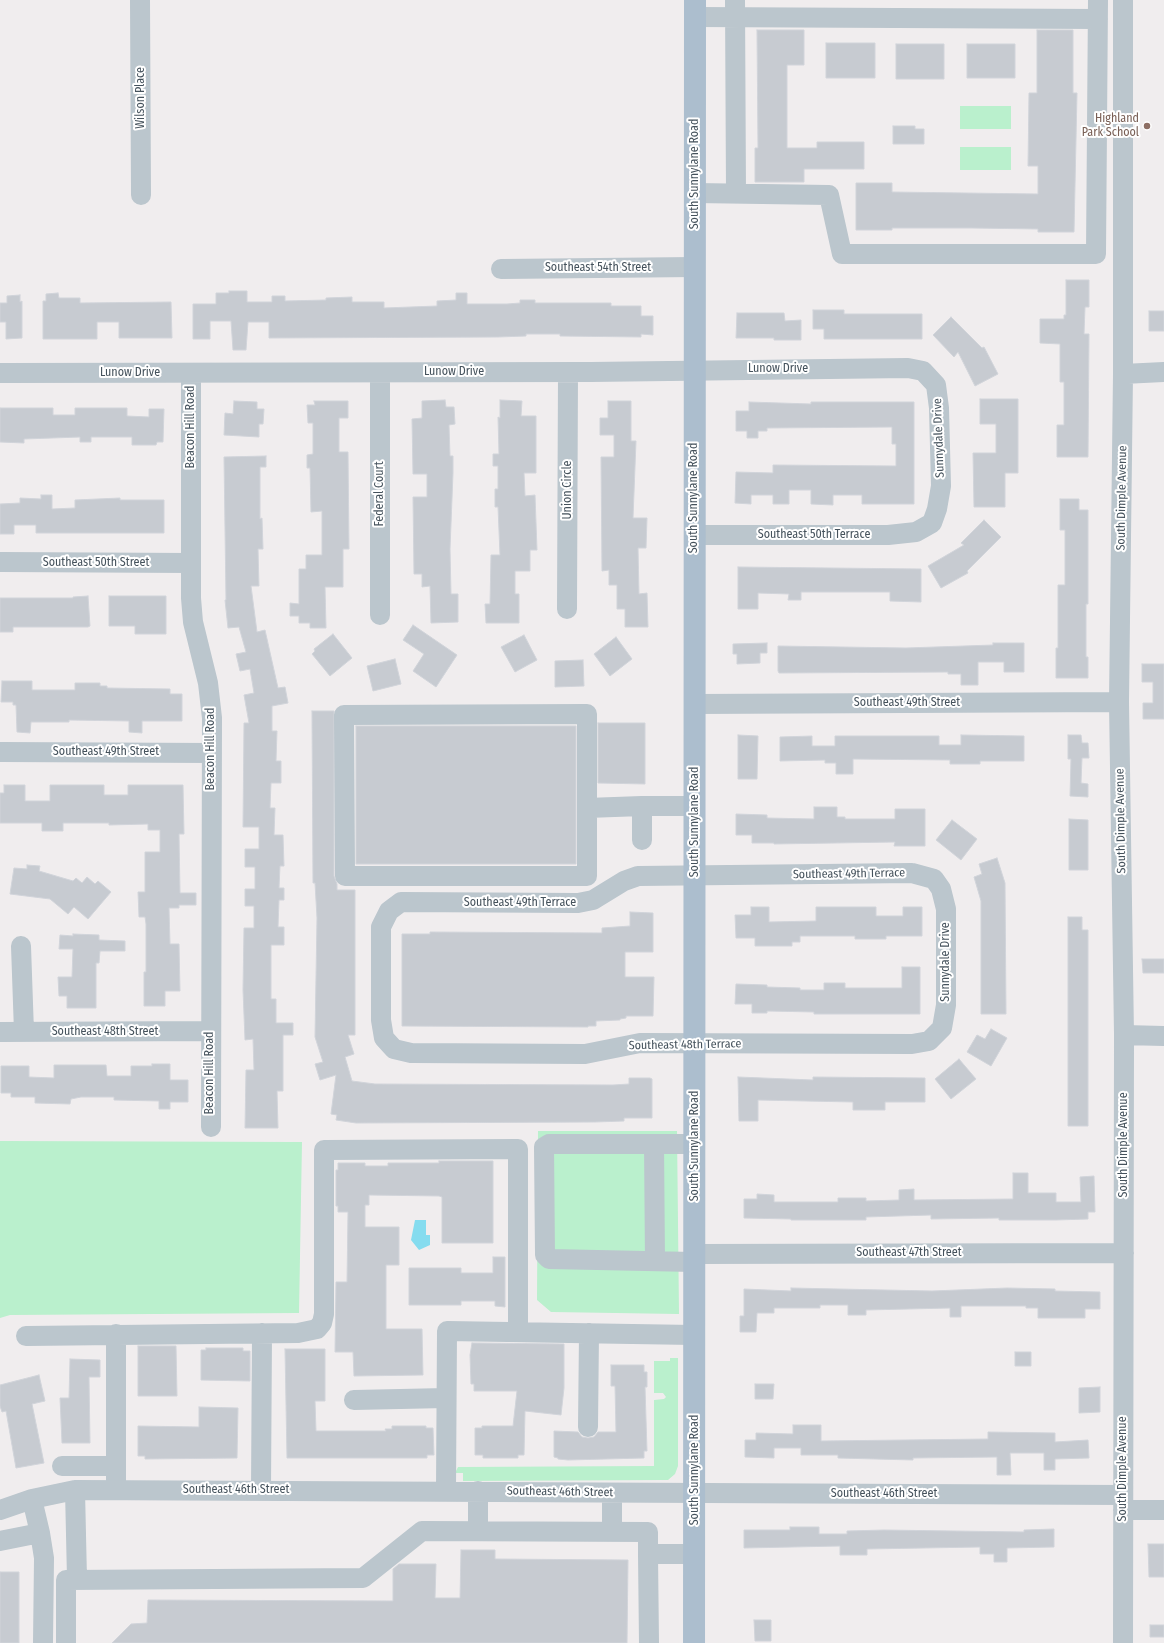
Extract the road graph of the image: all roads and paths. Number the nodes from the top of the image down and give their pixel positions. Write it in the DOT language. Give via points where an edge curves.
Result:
graph roads {
  1 [pos="140,0"];
  2 [pos="1123,0"];
  3 [pos="695,8"];
  4 [pos="735,8"];
  5 [pos="827,9"];
  6 [pos="967,9"];
  7 [pos="1098,9"];
  8 [pos="695,193"];
  9 [pos="736,193"];
  10 [pos="141,195"];
  11 [pos="695,267"];
  12 [pos="501,269"];
  13 [pos="908,368"];
  14 [pos="694,370"];
  15 [pos="568,372"];
  16 [pos="1164,372"];
  17 [pos="0,373"];
  18 [pos="191,373"];
  19 [pos="380,373"];
  20 [pos="1123,374"];
  21 [pos="932,523"];
  22 [pos="694,535"];
  23 [pos="0,562"];
  24 [pos="191,563"];
  25 [pos="567,608"];
  26 [pos="380,615"];
  27 [pos="1119,702"];
  28 [pos="695,704"];
  29 [pos="0,752"];
  30 [pos="212,753"];
  31 [pos="642,806"];
  32 [pos="695,806"];
  33 [pos="587,808"];
  34 [pos="642,840"];
  35 [pos="695,875"];
  36 [pos="934,879"];
  37 [pos="22,946"];
  38 [pos="381,982"];
  39 [pos="210,1031"];
  40 [pos="0,1032"];
  41 [pos="24,1032"];
  42 [pos="1124,1035"];
  43 [pos="1164,1036"];
  44 [pos="929,1041"];
  45 [pos="695,1044"];
  46 [pos="210,1127"];
  47 [pos="654,1144"];
  48 [pos="695,1144"];
  49 [pos="1124,1253"];
  50 [pos="694,1258"];
  51 [pos="654,1261"];
  52 [pos="518,1331"];
  53 [pos="262,1333"];
  54 [pos="589,1333"];
  55 [pos="116,1334"];
  56 [pos="694,1335"];
  57 [pos="26,1336"];
  58 [pos="446,1398"];
  59 [pos="354,1400"];
  60 [pos="588,1427"];
  61 [pos="62,1466"];
  62 [pos="116,1466"];
  63 [pos="75,1490"];
  64 [pos="116,1490"];
  65 [pos="261,1490"];
  66 [pos="446,1490"];
  67 [pos="478,1491"];
  68 [pos="612,1492"];
  69 [pos="695,1493"];
  70 [pos="32,1499"];
  71 [pos="1123,1503"];
  72 [pos="0,1510"];
  73 [pos="1164,1510"];
  74 [pos="478,1531"];
  75 [pos="612,1532"];
  76 [pos="40,1533"];
  77 [pos="0,1542"];
  78 [pos="648,1554"];
  79 [pos="695,1554"];
  80 [pos="77,1579"];
  81 [pos="43,1643"];
  82 [pos="66,1643"];
  83 [pos="648,1643"];
  84 [pos="694,1643"];
  85 [pos="1122,1643"];
  1 -- 10 [label="street, Wilson Place"];
  2 -- 20 [label="street, South Dimple Avenue"];
  3 -- 4 [label="street"];
  3 -- 8 [label="main road, South Sunnylane Road"];
  4 -- 5 [label="street"];
  4 -- 9 [label="street"];
  5 -- 6 [label="street"];
  6 -- 7 [label="street"];
  7 -- 9 [label="street" via="1096,254 842,254 829,195"];
  8 -- 9 [label="street"];
  8 -- 11 [label="main road, South Sunnylane Road"];
  11 -- 12 [label="street, Southeast 54th Street"];
  11 -- 14 [label="main road, South Sunnylane Road"];
  13 -- 14 [label="street, Lunow Drive"];
  13 -- 21 [label="street, Sunnydale Drive" via="922,371 936,385 941,486 938,509"];
  14 -- 15 [label="street, Lunow Drive"];
  14 -- 22 [label="main road, South Sunnylane Road"];
  15 -- 19 [label="street, Lunow Drive"];
  15 -- 25 [label="street, Union Circle"];
  16 -- 20 [label="street"];
  17 -- 18 [label="street, Lunow Drive"];
  18 -- 19 [label="street, Lunow Drive"];
  18 -- 24 [label="street, Beacon Hill Road"];
  19 -- 26 [label="street, Federal Court"];
  20 -- 27 [label="street, South Dimple Avenue"];
  21 -- 22 [label="street, Southeast 50th Terrace" via="916,532 888,535"];
  22 -- 28 [label="main road, South Sunnylane Road"];
  23 -- 24 [label="street, Southeast 50th Street"];
  24 -- 30 [label="street, Beacon Hill Road" via="193,622 212,702"];
  27 -- 28 [label="street, Southeast 49th Street"];
  27 -- 42 [label="street, South Dimple Avenue"];
  28 -- 32 [label="main road, South Sunnylane Road"];
  29 -- 30 [label="street, Southeast 49th Street"];
  30 -- 39 [label="street, Beacon Hill Road"];
  31 -- 32 [label="street"];
  31 -- 33 [label="street"];
  31 -- 34 [label="street"];
  32 -- 35 [label="main road, South Sunnylane Road"];
  33 -- 33 [label="street" via="587,876 345,876 344,715 587,714"];
  35 -- 36 [label="street, Southeast 49th Terrace" via="912,873"];
  35 -- 38 [label="street, Southeast 49th Terrace" via="638,876 624,881 593,900 578,903 401,902 389,911 381,927"];
  35 -- 45 [label="main road, South Sunnylane Road"];
  36 -- 44 [label="street, Sunnydale Drive" via="941,889 946,909 946,1005 942,1028"];
  37 -- 41 [label="street"];
  38 -- 45 [label="street, Southeast 48th Terrace" via="381,1020 384,1038 394,1050 411,1053 585,1054 640,1043"];
  39 -- 41 [label="street, Southeast 48th Street"];
  39 -- 46 [label="street, Beacon Hill Road"];
  40 -- 41 [label="street, Southeast 48th Street"];
  42 -- 43 [label="street"];
  42 -- 49 [label="street, South Dimple Avenue"];
  44 -- 45 [label="street, Southeast 48th Terrace" via="912,1044"];
  45 -- 48 [label="main road, South Sunnylane Road"];
  47 -- 48 [label="street"];
  47 -- 51 [label="street"];
  47 -- 51 [label="street, Southeast 47th Street" via="549,1144 544,1147 544,1247 545,1255 549,1259"];
  48 -- 50 [label="main road, South Sunnylane Road"];
  49 -- 50 [label="street, Southeast 47th Street"];
  49 -- 71 [label="street, South Dimple Avenue"];
  50 -- 51 [label="street, Southeast 47th Street"];
  50 -- 56 [label="main road, South Sunnylane Road"];
  52 -- 53 [label="street" via="518,1149 324,1150 322,1323 310,1332"];
  52 -- 54 [label="street"];
  52 -- 58 [label="street" via="447,1331"];
  53 -- 55 [label="street"];
  53 -- 65 [label="street"];
  54 -- 56 [label="street"];
  54 -- 60 [label="street"];
  55 -- 57 [label="street"];
  55 -- 62 [label="street"];
  56 -- 69 [label="main road, South Sunnylane Road"];
  58 -- 59 [label="street"];
  58 -- 66 [label="street"];
  61 -- 62 [label="street"];
  62 -- 64 [label="street"];
  63 -- 64 [label="street, Southeast 46th Street"];
  63 -- 70 [label="street, Southeast 46th Street"];
  63 -- 80 [label="street"];
  64 -- 65 [label="street, Southeast 46th Street"];
  65 -- 66 [label="street, Southeast 46th Street"];
  66 -- 67 [label="street, Southeast 46th Street"];
  67 -- 68 [label="street, Southeast 46th Street"];
  67 -- 74 [label="street"];
  68 -- 69 [label="street, Southeast 46th Street"];
  68 -- 75 [label="street"];
  69 -- 71 [label="street, Southeast 46th Street"];
  69 -- 79 [label="main road, South Sunnylane Road"];
  70 -- 72 [label="street, Southeast 46th Street"];
  70 -- 76 [label="street"];
  71 -- 73 [label="street, Southeast 46th Street"];
  71 -- 85 [label="street, South Dimple Avenue"];
  74 -- 75 [label="street"];
  74 -- 80 [label="street" via="422,1531 363,1578"];
  75 -- 78 [label="street" via="648,1532"];
  76 -- 77 [label="street"];
  76 -- 81 [label="street" via="44,1558"];
  78 -- 79 [label="street"];
  78 -- 83 [label="street"];
  79 -- 84 [label="main road, South Sunnylane Road"];
  80 -- 82 [label="street" via="66,1580"];
}
